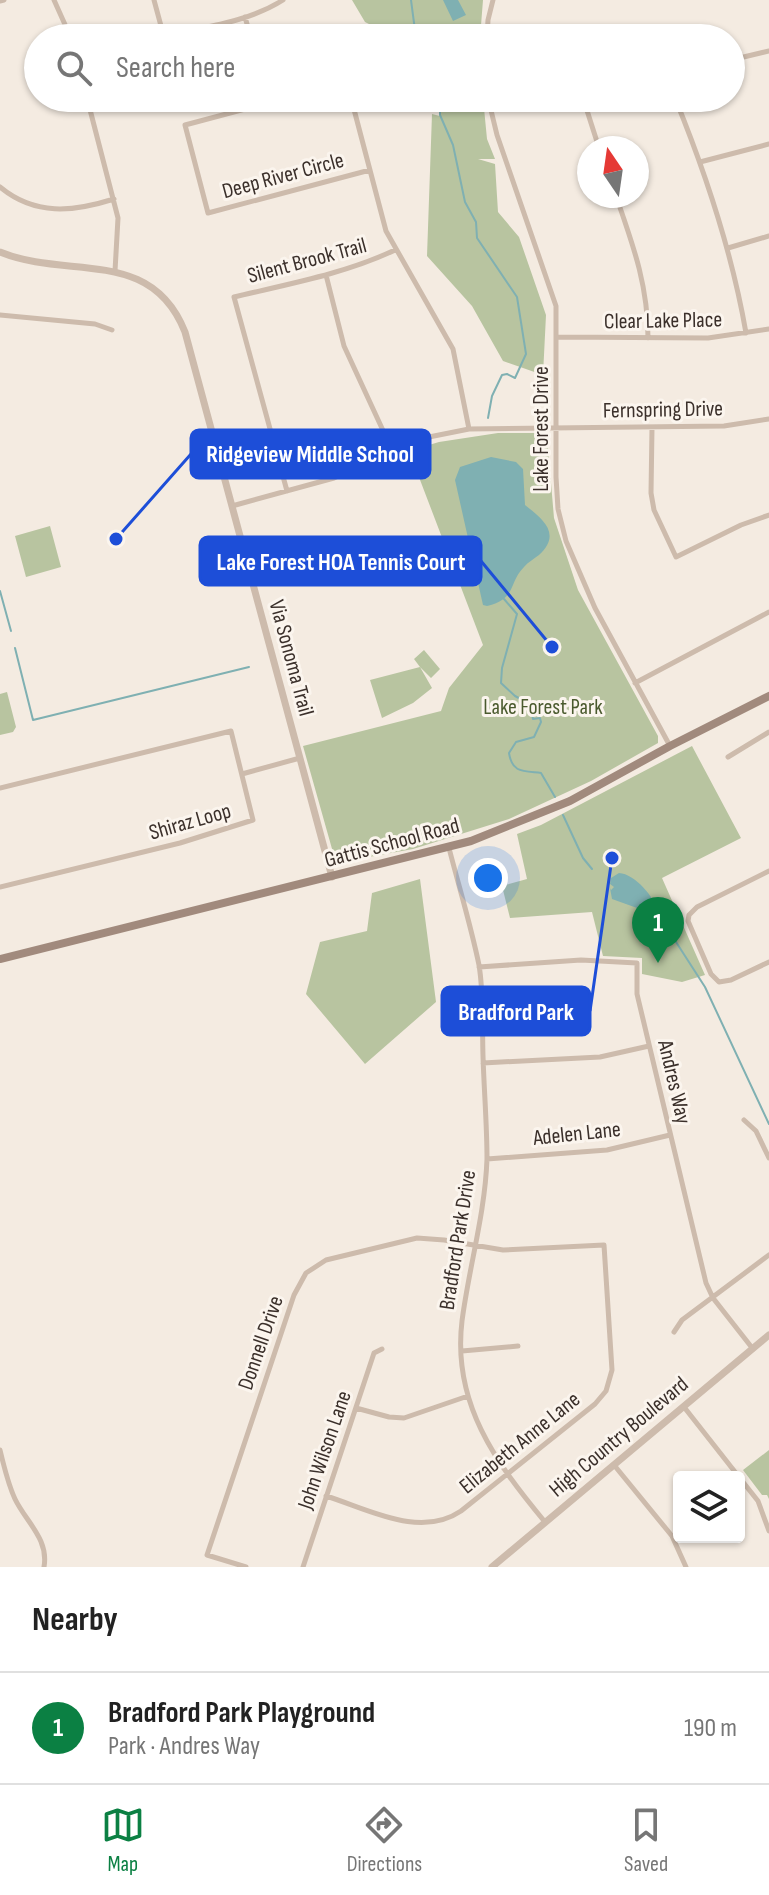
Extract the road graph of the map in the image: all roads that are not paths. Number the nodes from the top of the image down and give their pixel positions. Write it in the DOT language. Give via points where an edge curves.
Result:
graph roads {
  1 [pos="54,0"];
  2 [pos="154,0"];
  3 [pos="283,0"];
  4 [pos="493,0"];
  5 [pos="245,17"];
  6 [pos="65,24"];
  7 [pos="160,24"];
  8 [pos="217,24"];
  9 [pos="247,24"];
  10 [pos="488,24"];
  11 [pos="769,51"];
  12 [pos="745,57"];
  13 [pos="91,112"];
  14 [pos="228,112"];
  15 [pos="355,112"];
  16 [pos="491,112"];
  17 [pos="587,112"];
  18 [pos="680,112"];
  19 [pos="595,136"];
  20 [pos="769,144"];
  21 [pos="700,162"];
  22 [pos="370,170"];
  23 [pos="0,187"];
  24 [pos="114,199"];
  25 [pos="620,208"];
  26 [pos="769,236"];
  27 [pos="728,248"];
  28 [pos="395,250"];
  29 [pos="0,252"];
  30 [pos="115,271"];
  31 [pos="326,275"];
  32 [pos="0,315"];
  33 [pos="769,329"];
  34 [pos="112,330"];
  35 [pos="746,333"];
  36 [pos="557,337"];
  37 [pos="648,338"];
  38 [pos="769,419"];
  39 [pos="556,427"];
  40 [pos="652,428"];
  41 [pos="469,429"];
  42 [pos="392,450"];
  43 [pos="287,491"];
  44 [pos="232,506"];
  45 [pos="769,515"];
  46 [pos="769,612"];
  47 [pos="635,683"];
  48 [pos="769,696"];
  49 [pos="769,732"];
  50 [pos="670,746"];
  51 [pos="728,757"];
  52 [pos="300,758"];
  53 [pos="242,774"];
  54 [pos="0,788"];
  55 [pos="449,848"];
  56 [pos="769,871"];
  57 [pos="332,877"];
  58 [pos="0,887"];
  59 [pos="0,959"];
  60 [pos="769,962"];
  61 [pos="479,967"];
  62 [pos="649,1046"];
  63 [pos="483,1063"];
  64 [pos="744,1120"];
  65 [pos="670,1135"];
  66 [pos="769,1158"];
  67 [pos="487,1159"];
  68 [pos="476,1246"];
  69 [pos="769,1255"];
  70 [pos="713,1298"];
  71 [pos="674,1332"];
  72 [pos="769,1335"];
  73 [pos="518,1346"];
  74 [pos="382,1349"];
  75 [pos="753,1349"];
  76 [pos="462,1351"];
  77 [pos="468,1396"];
  78 [pos="684,1407"];
  79 [pos="356,1408"];
  80 [pos="0,1450"];
  81 [pos="614,1465"];
  82 [pos="734,1471"];
  83 [pos="505,1474"];
  84 [pos="745,1485"];
  85 [pos="326,1496"];
  86 [pos="545,1522"];
  87 [pos="769,1531"];
  88 [pos="44,1567"];
  89 [pos="246,1567"];
  90 [pos="303,1567"];
  91 [pos="492,1567"];
  92 [pos="686,1567"];
  1 -- 6 [label="street"];
  2 -- 7 [label="street"];
  3 -- 5 [label="street"];
  4 -- 10 [label="street"];
  5 -- 8 [label="street"];
  5 -- 9 [label="street"];
  11 -- 12 [label="street"];
  13 -- 24 [label="street"];
  14 -- 22 [label="street, Deep River Circle" via="185,125 208,213"];
  15 -- 22 [label="street, Deep River Circle"];
  16 -- 36 [label="street, Lake Forest Drive" via="553,293"];
  17 -- 19 [label="street"];
  18 -- 21 [label="street"];
  20 -- 21 [label="street"];
  21 -- 27 [label="street"];
  22 -- 28 [label="street, Deep River Circle"];
  23 -- 24 [label="street" via="23,202 55,210"];
  24 -- 30 [label="street" via="119,227"];
  25 -- 37 [label="street" via="643,277"];
  26 -- 27 [label="street"];
  27 -- 35 [label="street"];
  28 -- 31 [label="street, Silent Brook Trail"];
  28 -- 41 [label="street, Deep River Circle" via="453,349"];
  29 -- 30 [label="street, Via Sonoma Trail"];
  30 -- 44 [label="street, Via Sonoma Trail" via="153,287 181,322"];
  31 -- 42 [label="street" via="344,346"];
  31 -- 43 [label="street, Silent Brook Trail" via="234,297"];
  32 -- 34 [label="street"];
  33 -- 35 [label="street, Clear Lake Place"];
  35 -- 37 [label="street, Clear Lake Place"];
  36 -- 37 [label="street, Clear Lake Place"];
  36 -- 39 [label="street, Lake Forest Drive"];
  38 -- 40 [label="street, Fernspring Drive"];
  39 -- 40 [label="street, Fernspring Drive"];
  39 -- 41 [label="street, Fernspring Drive"];
  39 -- 47 [label="street, Lake Forest Drive" via="558,509 566,541"];
  40 -- 45 [label="street" via="654,510 676,557"];
  41 -- 42 [label="street, Fernspring Drive"];
  42 -- 43 [label="street, Fernspring Drive" via="334,478"];
  43 -- 44 [label="street, Fernspring Drive"];
  44 -- 52 [label="street, Via Sonoma Trail"];
  46 -- 47 [label="street"];
  47 -- 50 [label="street, Lake Forest Drive"];
  48 -- 50 [label="main road, Gattis School Road"];
  49 -- 51 [label="street"];
  50 -- 55 [label="main road, Gattis School Road" via="547,812"];
  52 -- 53 [label="street"];
  52 -- 57 [label="street, Via Sonoma Trail"];
  53 -- 54 [label="street, Shiraz Loop" via="231,731"];
  53 -- 58 [label="street, Shiraz Loop" via="253,820"];
  55 -- 57 [label="main road, Gattis School Road"];
  55 -- 61 [label="street, Bradford Park Drive"];
  56 -- 60 [label="street" via="692,910 688,921 719,982"];
  57 -- 59 [label="main road, Gattis School Road"];
  61 -- 62 [label="street, Andres Way" via="581,960 637,963 637,994"];
  61 -- 63 [label="street, Bradford Park Drive"];
  62 -- 63 [label="street" via="600,1057"];
  62 -- 65 [label="street, Andres Way"];
  63 -- 67 [label="street, Bradford Park Drive"];
  64 -- 66 [label="street"];
  65 -- 67 [label="street, Adelen Lane" via="607,1150"];
  65 -- 70 [label="street, Andres Way"];
  67 -- 68 [label="street, Bradford Park Drive"];
  68 -- 76 [label="street, Bradford Park Drive"];
  68 -- 83 [label="street, Elizabeth Anne Lane" via="503,1250 604,1245 612,1361 606,1391"];
  68 -- 89 [label="street, Donnell Drive" via="417,1238 326,1260 306,1273 294,1295 207,1555"];
  69 -- 70 [label="street"];
  70 -- 71 [label="street"];
  70 -- 75 [label="street, Andres Way"];
  72 -- 75 [label="street, High Country Boulevard"];
  73 -- 76 [label="street"];
  74 -- 79 [label="street, John Wilson Lane" via="374,1353"];
  75 -- 78 [label="street, High Country Boulevard"];
  76 -- 77 [label="street, Bradford Park Drive"];
  77 -- 79 [label="street" via="404,1418"];
  77 -- 83 [label="street, Bradford Park Drive"];
  78 -- 81 [label="street, High Country Boulevard"];
  78 -- 82 [label="street"];
  79 -- 85 [label="street, John Wilson Lane"];
  80 -- 88 [label="street" via="15,1499 42,1541"];
  81 -- 86 [label="street, High Country Boulevard"];
  81 -- 92 [label="street" via="672,1536"];
  83 -- 85 [label="street, Elizabeth Anne Lane" via="461,1511 434,1524 409,1522"];
  83 -- 86 [label="street, Bradford Park Drive"];
  84 -- 87 [label="street" via="758,1501"];
  85 -- 90 [label="street, John Wilson Lane"];
  86 -- 91 [label="street, High Country Boulevard"];
}
